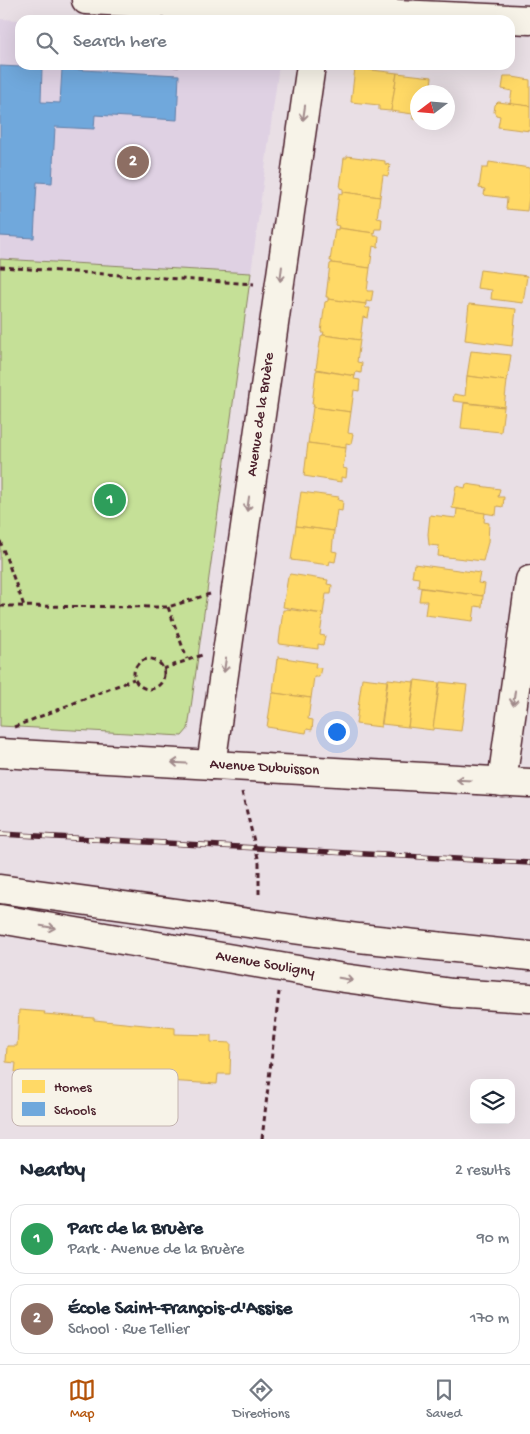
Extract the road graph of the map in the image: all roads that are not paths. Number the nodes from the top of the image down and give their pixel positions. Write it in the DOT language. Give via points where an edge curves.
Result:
graph roads {
  1 [pos="86,0"];
  2 [pos="304,15"];
  3 [pos="515,20"];
  4 [pos="530,20"];
  5 [pos="310,70"];
  6 [pos="530,580"];
  7 [pos="4,741"];
  8 [pos="224,766"];
  9 [pos="502,782"];
  10 [pos="530,783"];
  11 [pos="0,889"];
  12 [pos="0,919"];
  13 [pos="530,956"];
  14 [pos="530,998"];
  1 -- 2 [label="street"];
  3 -- 4 [label="street"];
  5 -- 8 [label="street, Avenue de la Bruère, one-way" via="228,647"];
  6 -- 9 [label="street, one-way"];
  8 -- 7 [label="street, Avenue Dubuisson, one-way"];
  9 -- 8 [label="street, Avenue Dubuisson, one-way"];
  9 -- 10 [label="street, Avenue Dubuisson"];
  11 -- 13 [label="street" via="359,938"];
  12 -- 14 [label="street, Avenue Souligny, one-way" via="344,978 452,993"];
}
